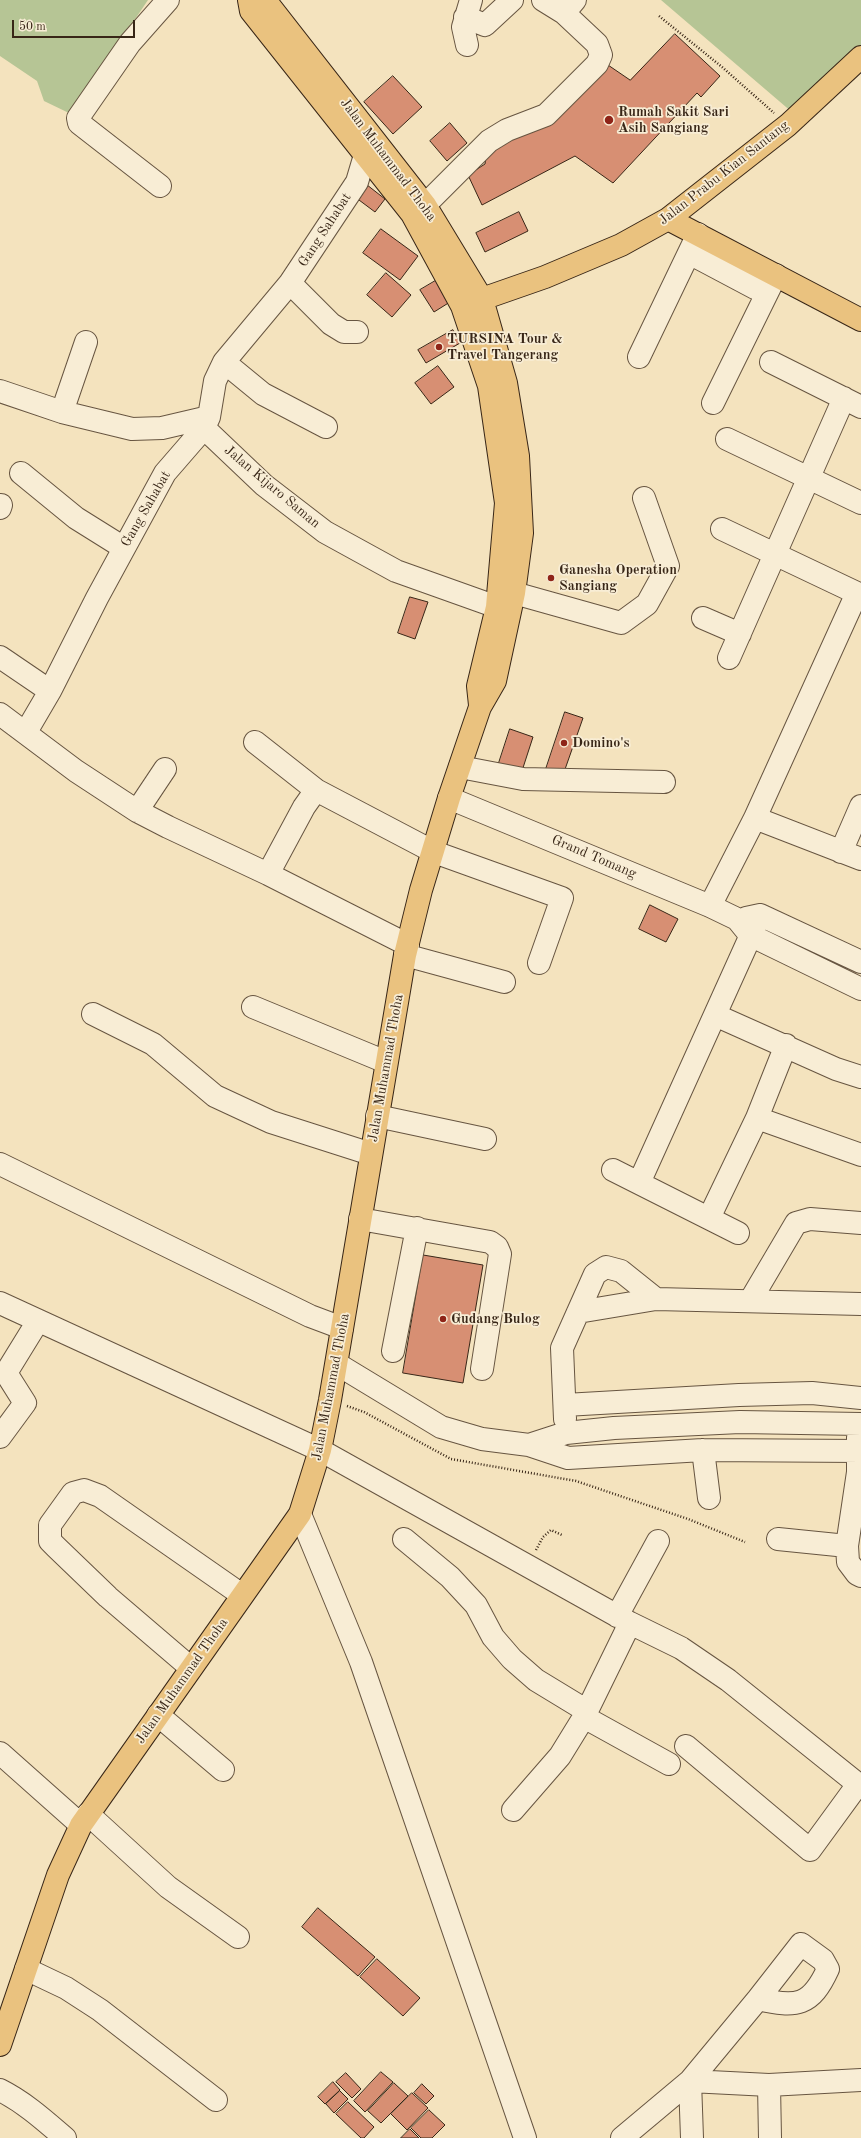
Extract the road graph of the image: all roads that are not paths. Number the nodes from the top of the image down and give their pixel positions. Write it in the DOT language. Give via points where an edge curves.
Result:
graph roads {
  1 [pos="168,0"];
  2 [pos="250,0"];
  3 [pos="264,0"];
  4 [pos="512,0"];
  5 [pos="543,0"];
  6 [pos="570,6"];
  7 [pos="468,9"];
  8 [pos="467,44"];
  9 [pos="861,57"];
  10 [pos="365,155"];
  11 [pos="160,186"];
  12 [pos="418,210"];
  13 [pos="668,219"];
  14 [pos="694,244"];
  15 [pos="776,275"];
  16 [pos="290,283"];
  17 [pos="755,288"];
  18 [pos="482,299"];
  19 [pos="861,320"];
  20 [pos="357,332"];
  21 [pos="86,342"];
  22 [pos="639,357"];
  23 [pos="224,362"];
  24 [pos="772,362"];
  25 [pos="497,384"];
  26 [pos="0,391"];
  27 [pos="712,403"];
  28 [pos="853,403"];
  29 [pos="62,412"];
  30 [pos="207,423"];
  31 [pos="326,427"];
  32 [pos="727,439"];
  33 [pos="21,473"];
  34 [pos="809,478"];
  35 [pos="644,498"];
  36 [pos="861,503"];
  37 [pos="722,529"];
  38 [pos="124,548"];
  39 [pos="775,554"];
  40 [pos="514,593"];
  41 [pos="859,594"];
  42 [pos="497,607"];
  43 [pos="703,618"];
  44 [pos="740,634"];
  45 [pos="0,657"];
  46 [pos="729,658"];
  47 [pos="50,691"];
  48 [pos="480,707"];
  49 [pos="0,714"];
  50 [pos="26,732"];
  51 [pos="255,742"];
  52 [pos="460,767"];
  53 [pos="165,769"];
  54 [pos="664,782"];
  55 [pos="316,790"];
  56 [pos="449,798"];
  57 [pos="861,806"];
  58 [pos="137,811"];
  59 [pos="756,818"];
  60 [pos="434,852"];
  61 [pos="841,852"];
  62 [pos="861,859"];
  63 [pos="268,874"];
  64 [pos="710,906"];
  65 [pos="743,927"];
  66 [pos="407,950"];
  67 [pos="861,962"];
  68 [pos="539,963"];
  69 [pos="504,982"];
  70 [pos="861,989"];
  71 [pos="253,1007"];
  72 [pos="93,1014"];
  73 [pos="715,1015"];
  74 [pos="786,1045"];
  75 [pos="386,1062"];
  76 [pos="861,1077"];
  77 [pos="378,1116"];
  78 [pos="757,1118"];
  79 [pos="485,1139"];
  80 [pos="371,1154"];
  81 [pos="861,1155"];
  82 [pos="0,1164"];
  83 [pos="612,1170"];
  84 [pos="639,1183"];
  85 [pos="709,1218"];
  86 [pos="360,1219"];
  87 [pos="861,1223"];
  88 [pos="417,1228"];
  89 [pos="738,1233"];
  90 [pos="656,1299"];
  91 [pos="750,1301"];
  92 [pos="0,1303"];
  93 [pos="861,1304"];
  94 [pos="578,1312"];
  95 [pos="38,1321"];
  96 [pos="342,1328"];
  97 [pos="393,1350"];
  98 [pos="337,1364"];
  99 [pos="482,1369"];
  100 [pos="739,1395"];
  101 [pos="861,1398"];
  102 [pos="565,1405"];
  103 [pos="740,1422"];
  104 [pos="859,1424"];
  105 [pos="3,1429"];
  106 [pos="566,1434"];
  107 [pos="529,1445"];
  108 [pos="320,1450"];
  109 [pos="703,1450"];
  110 [pos="860,1451"];
  111 [pos="568,1458"];
  112 [pos="709,1498"];
  113 [pos="300,1514"];
  114 [pos="404,1539"];
  115 [pos="778,1539"];
  116 [pos="658,1541"];
  117 [pos="846,1546"];
  118 [pos="861,1576"];
  119 [pos="242,1595"];
  120 [pos="623,1620"];
  121 [pos="191,1668"];
  122 [pos="585,1714"];
  123 [pos="158,1715"];
  124 [pos="686,1746"];
  125 [pos="0,1753"];
  126 [pos="669,1764"];
  127 [pos="223,1770"];
  128 [pos="513,1810"];
  129 [pos="85,1819"];
  130 [pos="238,1937"];
  131 [pos="26,1969"];
  132 [pos="758,1999"];
  133 [pos="4,2016"];
  134 [pos="0,2045"];
  135 [pos="690,2080"];
  136 [pos="861,2080"];
  137 [pos="769,2085"];
  138 [pos="0,2090"];
  139 [pos="216,2100"];
  140 [pos="65,2138"];
  141 [pos="525,2138"];
  142 [pos="622,2138"];
  143 [pos="692,2138"];
  144 [pos="770,2138"];
  1 -- 11 [label="street" via="130,43 78,118 79,123"];
  2 -- 10 [label="main road, Jalan Muhammad Thoha" via="251,11"];
  3 -- 12 [label="main road, Jalan Muhammad Thoha"];
  4 -- 7 [label="street" via="485,25"];
  5 -- 6 [label="street"];
  6 -- 12 [label="street" via="597,44 601,55 597,64 546,115 507,130 489,141"];
  7 -- 8 [label="street" via="463,27"];
  9 -- 13 [label="main road, Jalan Prabu Kian Santang" via="788,125"];
  10 -- 12 [label="main road, Jalan Muhammad Thoha"];
  10 -- 16 [label="street, Gang Sahabat" via="357,182"];
  12 -- 18 [label="main road, Jalan Muhammad Thoha"];
  12 -- 25 [label="main road, Jalan Muhammad Thoha"];
  13 -- 14 [label="main road"];
  13 -- 18 [label="main road, Jalan Prabu Kian Santang" via="614,248 545,277"];
  14 -- 15 [label="main road"];
  14 -- 17 [label="street"];
  14 -- 22 [label="street"];
  15 -- 19 [label="main road"];
  15 -- 27 [label="street"];
  16 -- 20 [label="street" via="331,324 344,332"];
  16 -- 23 [label="street, Gang Sahabat"];
  18 -- 25 [label="main road, Jalan Muhammad Thoha"];
  21 -- 29 [label="street"];
  23 -- 30 [label="street, Gang Sahabat" via="215,381"];
  23 -- 31 [label="street" via="263,394"];
  24 -- 28 [label="street"];
  25 -- 40 [label="main road, Jalan Muhammad Thoha" via="518,456 522,533"];
  25 -- 42 [label="main road, Jalan Muhammad Thoha" via="506,504"];
  26 -- 29 [label="street"];
  28 -- 34 [label="street"];
  29 -- 30 [label="street" via="132,429"];
  30 -- 38 [label="street, Gang Sahabat" via="165,473"];
  30 -- 42 [label="street, Jalan Kijaro Saman" via="264,485 325,532 396,571"];
  32 -- 34 [label="street"];
  33 -- 38 [label="street" via="76,518"];
  34 -- 36 [label="street"];
  34 -- 39 [label="street"];
  35 -- 40 [label="street" via="668,566 647,604 621,623"];
  37 -- 39 [label="street"];
  38 -- 47 [label="street, Gang Sahabat"];
  39 -- 41 [label="street"];
  39 -- 44 [label="street"];
  40 -- 48 [label="main road, Jalan Muhammad Thoha" via="495,681"];
  41 -- 59 [label="street"];
  42 -- 48 [label="main road, Jalan Muhammad Thoha" via="478,686"];
  43 -- 44 [label="street"];
  44 -- 46 [label="street"];
  45 -- 47 [label="street"];
  47 -- 50 [label="street, Gang Sahabat"];
  48 -- 52 [label="main road, Jalan Muhammad Thoha"];
  49 -- 50 [label="street"];
  50 -- 58 [label="street" via="76,772"];
  51 -- 55 [label="street"];
  52 -- 54 [label="street" via="523,779"];
  52 -- 56 [label="main road, Jalan Muhammad Thoha"];
  53 -- 58 [label="street"];
  55 -- 60 [label="street"];
  55 -- 63 [label="street"];
  56 -- 60 [label="main road, Jalan Muhammad Thoha"];
  56 -- 64 [label="street, Grand Tomang"];
  57 -- 61 [label="street"];
  58 -- 63 [label="street"];
  59 -- 61 [label="street"];
  59 -- 64 [label="street"];
  60 -- 66 [label="main road, Jalan Muhammad Thoha" via="421,890"];
  60 -- 68 [label="street" via="562,898"];
  61 -- 62 [label="street"];
  63 -- 66 [label="street"];
  64 -- 65 [label="street, Grand Tomang"];
  65 -- 67 [label="street" via="760,915"];
  65 -- 70 [label="street, Grand Tomang"];
  65 -- 73 [label="street"];
  66 -- 69 [label="street"];
  66 -- 75 [label="main road, Jalan Muhammad Thoha"];
  71 -- 75 [label="street"];
  72 -- 80 [label="street" via="153,1044 215,1096 271,1122"];
  73 -- 74 [label="street"];
  73 -- 84 [label="street"];
  74 -- 76 [label="street" via="836,1069"];
  74 -- 78 [label="street"];
  75 -- 77 [label="main road, Jalan Muhammad Thoha"];
  77 -- 79 [label="street"];
  77 -- 80 [label="main road, Jalan Muhammad Thoha"];
  78 -- 81 [label="street"];
  78 -- 85 [label="street"];
  80 -- 86 [label="main road, Jalan Muhammad Thoha"];
  82 -- 96 [label="street" via="310,1316"];
  83 -- 84 [label="street"];
  84 -- 85 [label="street"];
  85 -- 89 [label="street"];
  86 -- 88 [label="street"];
  86 -- 96 [label="main road, Jalan Muhammad Thoha"];
  87 -- 91 [label="street" via="810,1219 796,1222"];
  88 -- 97 [label="street"];
  88 -- 99 [label="street" via="490,1242 497,1247 500,1254"];
  90 -- 91 [label="street"];
  90 -- 94 [label="street"];
  90 -- 94 [label="street" via="621,1271 606,1266 595,1274"];
  91 -- 93 [label="street"];
  92 -- 95 [label="street"];
  94 -- 102 [label="street" via="562,1348"];
  95 -- 105 [label="street" via="6,1373 25,1403"];
  95 -- 108 [label="street"];
  96 -- 98 [label="main road, Jalan Muhammad Thoha"];
  98 -- 107 [label="street" via="441,1427 482,1439"];
  98 -- 108 [label="main road, Jalan Muhammad Thoha"];
  100 -- 101 [label="street" via="812,1393"];
  100 -- 102 [label="street"];
  100 -- 103 [label="street"];
  102 -- 106 [label="street"];
  103 -- 104 [label="street"];
  103 -- 106 [label="street" via="614,1428"];
  104 -- 110 [label="street"];
  106 -- 107 [label="street"];
  106 -- 111 [label="street"];
  107 -- 111 [label="street"];
  108 -- 113 [label="main road, Jalan Muhammad Thoha"];
  108 -- 120 [label="street"];
  109 -- 110 [label="street"];
  109 -- 111 [label="street"];
  109 -- 112 [label="street"];
  110 -- 117 [label="street"];
  113 -- 119 [label="main road, Jalan Muhammad Thoha"];
  113 -- 141 [label="street" via="361,1662"];
  114 -- 122 [label="street" via="450,1577 476,1605 493,1637 512,1659 536,1680"];
  115 -- 117 [label="street"];
  116 -- 120 [label="street"];
  117 -- 118 [label="street" via="848,1562"];
  119 -- 121 [label="main road, Jalan Muhammad Thoha"];
  119 -- 121 [label="street" via="100,1496 84,1490 73,1493 50,1525 50,1541 108,1597"];
  120 -- 122 [label="street"];
  120 -- 124 [label="street" via="681,1648 728,1680 854,1781 856,1787 810,1850"];
  121 -- 123 [label="main road, Jalan Muhammad Thoha"];
  122 -- 126 [label="street"];
  122 -- 128 [label="street" via="560,1756"];
  123 -- 127 [label="street"];
  123 -- 129 [label="main road, Jalan Muhammad Thoha"];
  125 -- 129 [label="street"];
  129 -- 130 [label="street" via="168,1887"];
  129 -- 131 [label="main road, Jalan Muhammad Thoha" via="58,1875"];
  131 -- 133 [label="main road, Jalan Muhammad Thoha"];
  131 -- 139 [label="street" via="66,1988 100,2010"];
  132 -- 135 [label="street"];
  133 -- 134 [label="main road, Jalan Muhammad Thoha"];
  135 -- 137 [label="street"];
  135 -- 142 [label="street"];
  135 -- 143 [label="street"];
  136 -- 137 [label="street"];
  137 -- 144 [label="street"];
  138 -- 140 [label="street" via="43,2118"];
}
